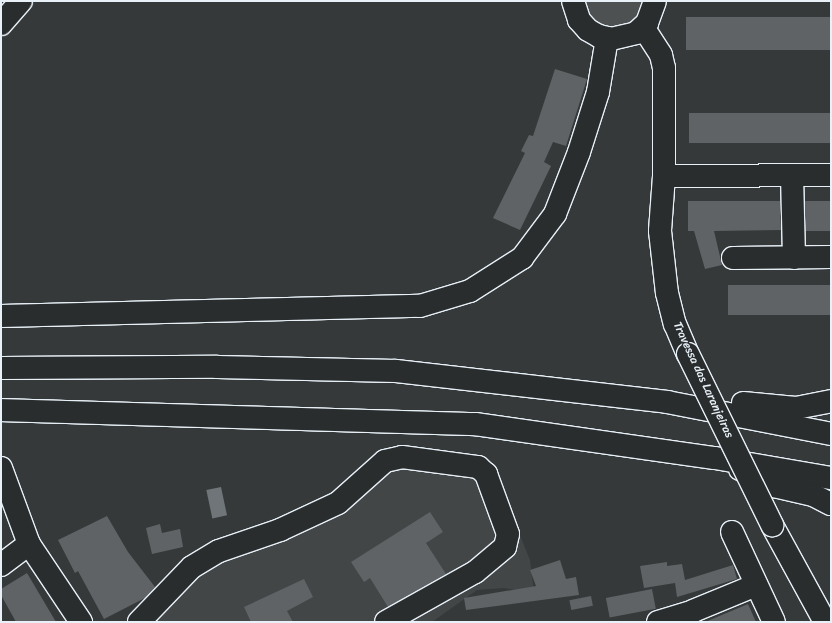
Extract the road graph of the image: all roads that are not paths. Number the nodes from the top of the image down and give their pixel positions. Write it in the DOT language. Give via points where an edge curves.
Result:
graph roads {
  1 [pos="21,1"];
  2 [pos="573,1"];
  3 [pos="655,1"];
  4 [pos="1,24"];
  5 [pos="643,27"];
  6 [pos="607,38"];
  7 [pos="792,175"];
  8 [pos="831,175"];
  9 [pos="664,176"];
  10 [pos="831,257"];
  11 [pos="733,258"];
  12 [pos="794,258"];
  13 [pos="1,316"];
  14 [pos="1,368"];
  15 [pos="831,401"];
  16 [pos="666,402"];
  17 [pos="1,410"];
  18 [pos="831,434"];
  19 [pos="715,458"];
  20 [pos="1,468"];
  21 [pos="831,478"];
  22 [pos="831,504"];
  23 [pos="732,532"];
  24 [pos="29,544"];
  25 [pos="1,565"];
  26 [pos="756,585"];
  27 [pos="81,622"];
  28 [pos="139,622"];
  29 [pos="386,622"];
  30 [pos="658,622"];
  31 [pos="774,622"];
  32 [pos="824,622"];
  1 -- 4 [label="main road"];
  2 -- 6 [label="main road" via="579,20 588,30"];
  3 -- 5 [label="main road" via="654,11"];
  5 -- 6 [label="main road" via="624,38"];
  5 -- 9 [label="main road, Travessa das Laranjeiras" via="661,55 664,68"];
  6 -- 13 [label="main road" via="598,92 579,152 555,214 522,258 470,291 420,306"];
  7 -- 8 [label="main road"];
  7 -- 9 [label="main road"];
  7 -- 12 [label="main road"];
  9 -- 32 [label="main road, Travessa das Laranjeiras, bridge" via="660,231 667,293 675,324 772,525"];
  10 -- 12 [label="main road"];
  11 -- 12 [label="main road"];
  14 -- 16 [label="main road" via="217,367 396,371"];
  15 -- 16 [label="main road" via="796,408 767,407 721,399"];
  16 -- 18 [label="main road"];
  17 -- 19 [label="main road" via="475,424"];
  19 -- 21 [label="main road"];
  19 -- 22 [label="main road" via="774,486 813,495"];
  20 -- 24 [label="main road"];
  23 -- 26 [label="main road"];
  24 -- 25 [label="main road"];
  24 -- 27 [label="main road"];
  26 -- 30 [label="main road" via="693,611"];
  26 -- 31 [label="main road"];
  28 -- 29 [label="main road" via="192,567 219,551 280,530 338,503 385,461 402,457 478,467 486,474 508,534 505,547 475,572"];
}
